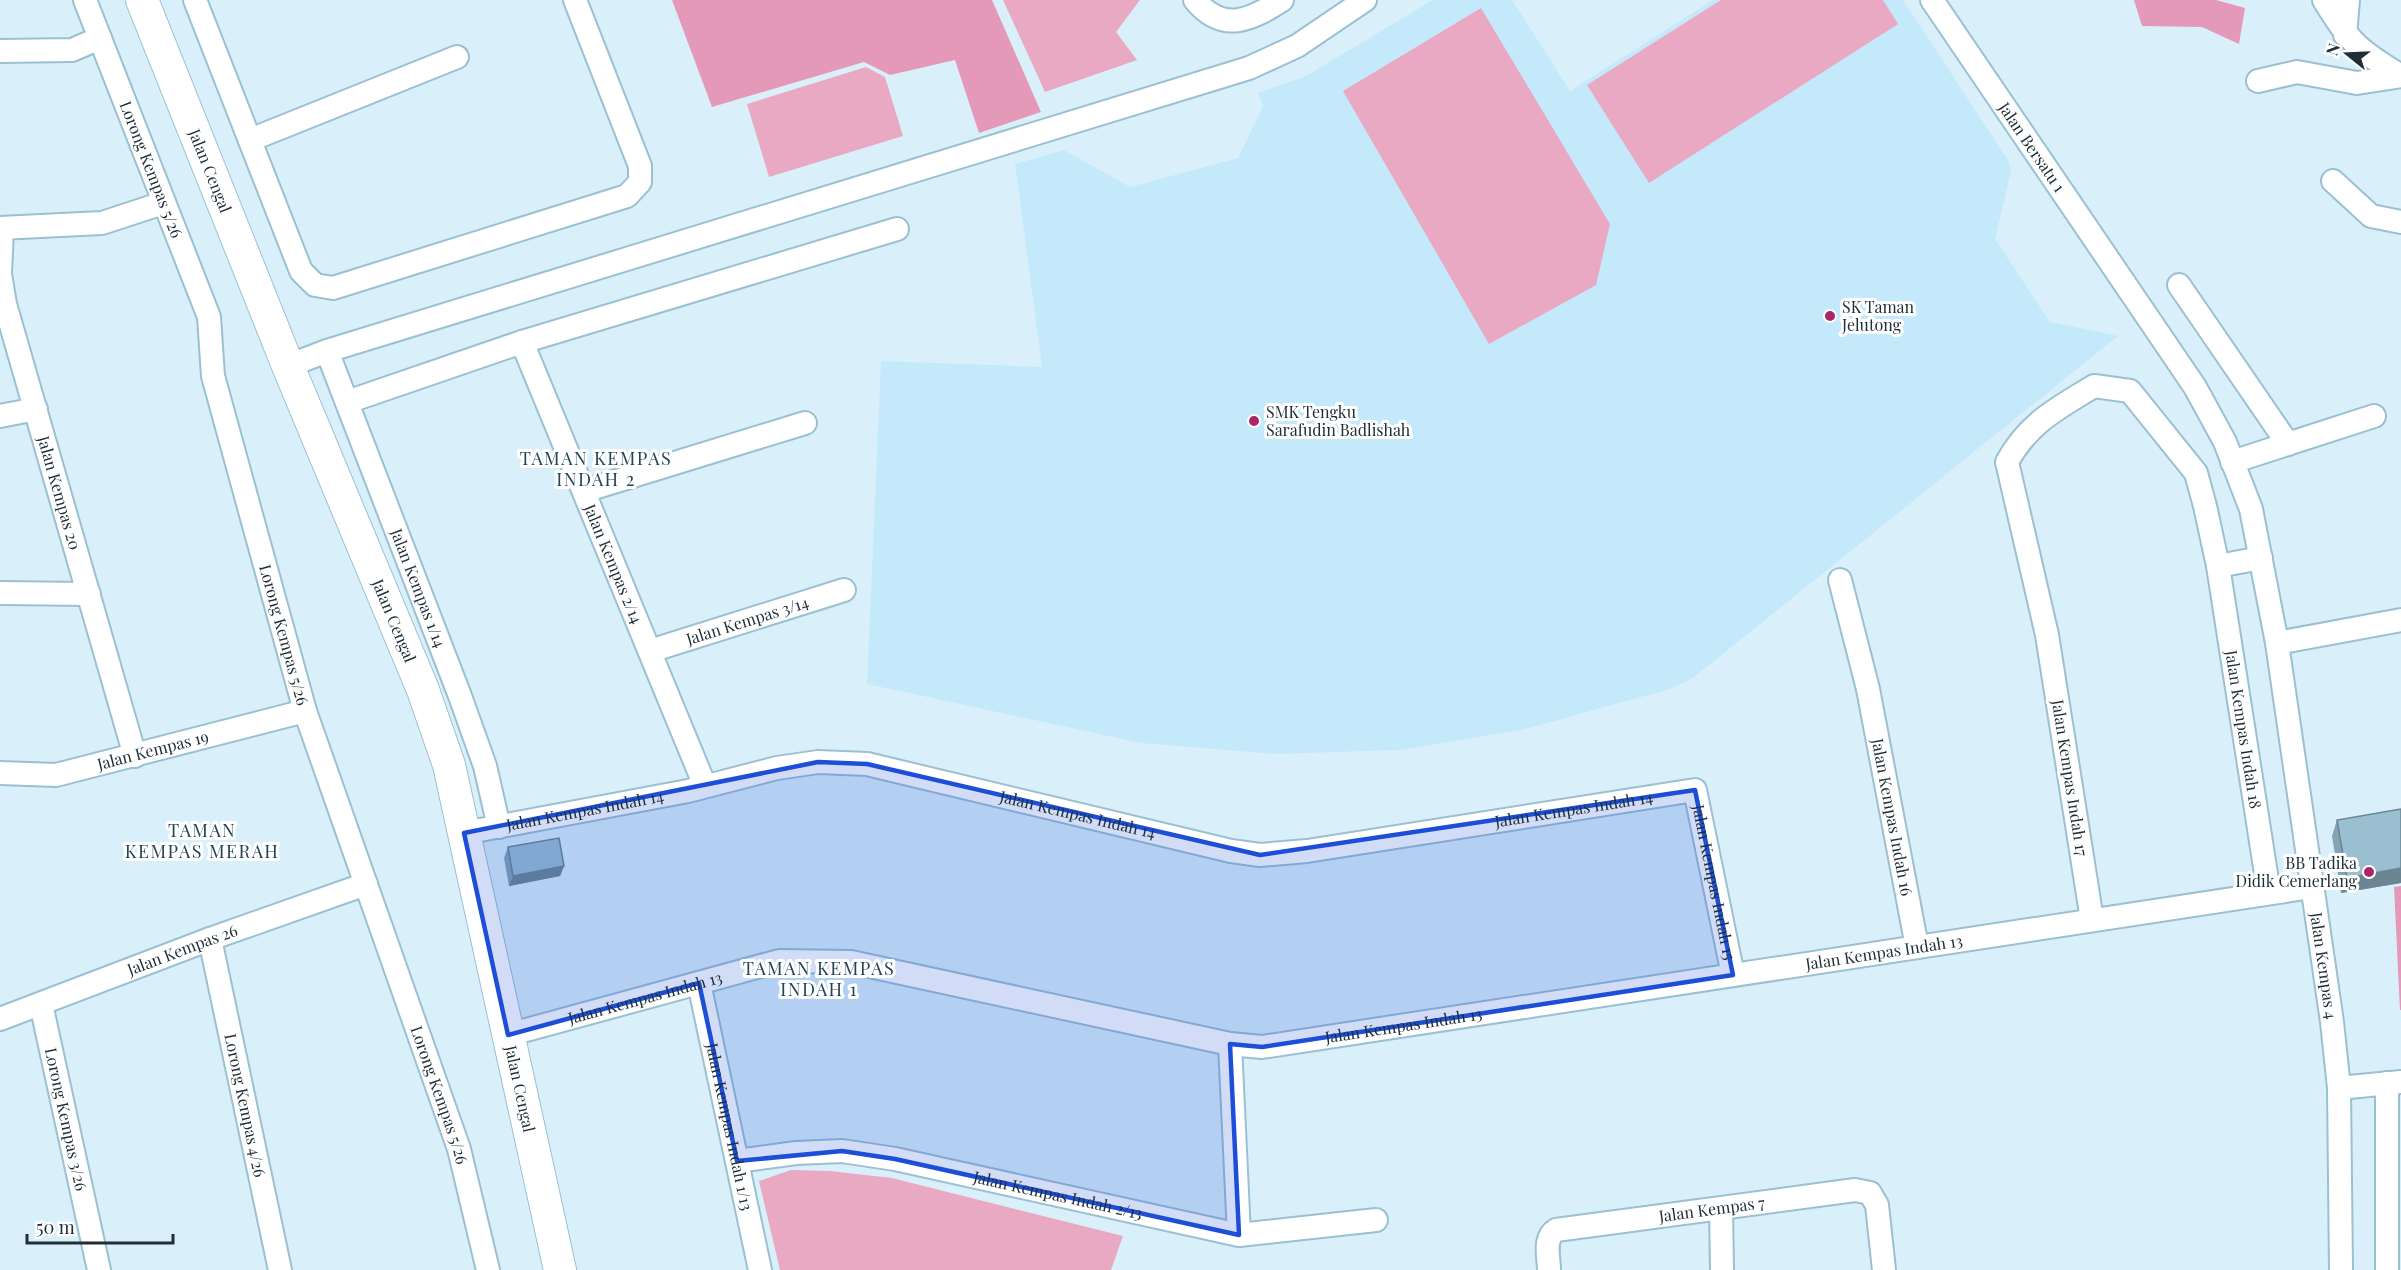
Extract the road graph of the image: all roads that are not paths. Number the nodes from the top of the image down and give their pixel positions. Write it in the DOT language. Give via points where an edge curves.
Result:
graph roads {
  1 [pos="142,0"];
  2 [pos="195,0"];
  3 [pos="575,0"];
  4 [pos="1195,0"];
  5 [pos="1282,0"];
  6 [pos="1365,0"];
  7 [pos="1932,0"];
  8 [pos="2324,0"];
  9 [pos="2348,0"];
  10 [pos="90,1"];
  11 [pos="2345,35"];
  12 [pos="100,38"];
  13 [pos="0,51"];
  14 [pos="457,57"];
  15 [pos="2401,76"];
  16 [pos="2258,81"];
  17 [pos="250,140"];
  18 [pos="2333,181"];
  19 [pos="164,203"];
  20 [pos="2401,222"];
  21 [pos="1,228"];
  22 [pos="897,229"];
  23 [pos="2179,285"];
  24 [pos="522,342"];
  25 [pos="327,351"];
  26 [pos="288,366"];
  27 [pos="347,402"];
  28 [pos="36,409"];
  29 [pos="0,416"];
  30 [pos="2374,416"];
  31 [pos="805,423"];
  32 [pos="2288,444"];
  33 [pos="2232,462"];
  34 [pos="584,491"];
  35 [pos="2261,558"];
  36 [pos="2218,566"];
  37 [pos="1840,580"];
  38 [pos="844,590"];
  39 [pos="0,593"];
  40 [pos="89,594"];
  41 [pos="2401,620"];
  42 [pos="2048,635"];
  43 [pos="2277,643"];
  44 [pos="650,651"];
  45 [pos="305,711"];
  46 [pos="135,756"];
  47 [pos="0,773"];
  48 [pos="705,786"];
  49 [pos="1695,790"];
  50 [pos="499,826"];
  51 [pos="464,833"];
  52 [pos="366,884"];
  53 [pos="2311,887"];
  54 [pos="2269,893"];
  55 [pos="2092,921"];
  56 [pos="210,939"];
  57 [pos="1917,947"];
  58 [pos="1732,975"];
  59 [pos="699,983"];
  60 [pos="41,1004"];
  61 [pos="0,1019"];
  62 [pos="508,1035"];
  63 [pos="1230,1044"];
  64 [pos="2394,1082"];
  65 [pos="2339,1088"];
  66 [pos="737,1161"];
  67 [pos="1721,1209"];
  68 [pos="1376,1220"];
  69 [pos="1239,1235"];
  70 [pos="99,1270"];
  71 [pos="280,1270"];
  72 [pos="488,1270"];
  73 [pos="560,1270"];
  74 [pos="760,1270"];
  75 [pos="1549,1270"];
  76 [pos="1722,1270"];
  77 [pos="1884,1270"];
  78 [pos="2341,1270"];
  79 [pos="2387,1270"];
  1 -- 26 [label="street, Jalan Cengal"];
  2 -- 17 [label="street"];
  3 -- 17 [label="street" via="640,166 640,182 627,196 333,288 315,285 301,271"];
  4 -- 5 [label="street" via="1213,16 1228,20 1254,17"];
  6 -- 25 [label="street" via="1297,46 1249,68"];
  7 -- 33 [label="street, Jalan Bersatu 1" via="2195,387"];
  8 -- 11 [label="street"];
  9 -- 11 [label="street"];
  10 -- 12 [label="street, Lorong Kempas 5/26"];
  11 -- 15 [label="street" via="2363,53"];
  12 -- 13 [label="street" via="72,50"];
  12 -- 19 [label="street, Lorong Kempas 5/26"];
  14 -- 17 [label="street"];
  15 -- 16 [label="street" via="2358,83 2297,72"];
  18 -- 20 [label="street" via="2371,216"];
  19 -- 21 [label="street" via="102,223"];
  19 -- 45 [label="street, Lorong Kempas 5/26" via="209,317 213,376"];
  21 -- 28 [label="street, Jalan Kempas 20" via="0,274 5,304"];
  22 -- 24 [label="street"];
  23 -- 32 [label="street"];
  24 -- 27 [label="street"];
  24 -- 34 [label="street, Jalan Kempas 2/14"];
  25 -- 26 [label="street"];
  25 -- 27 [label="street, Jalan Kempas 1/14"];
  26 -- 51 [label="street, Jalan Cengal" via="423,690 449,765"];
  27 -- 50 [label="street, Jalan Kempas 1/14" via="463,706"];
  28 -- 29 [label="street"];
  28 -- 40 [label="street, Jalan Kempas 20"];
  30 -- 32 [label="street"];
  31 -- 34 [label="street"];
  32 -- 33 [label="street"];
  33 -- 35 [label="street, Jalan Kempas 4" via="2250,508"];
  34 -- 44 [label="street, Jalan Kempas 2/14"];
  35 -- 36 [label="street"];
  35 -- 43 [label="street, Jalan Kempas 4"];
  36 -- 42 [label="street, Jalan Kempas Indah 18" via="2196,473 2130,391 2094,386 2041,419 2020,439 2007,462"];
  36 -- 54 [label="street, Jalan Kempas Indah 18"];
  37 -- 57 [label="street, Jalan Kempas Indah 16" via="1868,689"];
  38 -- 44 [label="street, Jalan Kempas 3/14"];
  39 -- 40 [label="street"];
  40 -- 46 [label="street, Jalan Kempas 20"];
  41 -- 43 [label="street"];
  42 -- 55 [label="street, Jalan Kempas Indah 17"];
  43 -- 53 [label="street, Jalan Kempas 4"];
  44 -- 48 [label="street, Jalan Kempas 2/14"];
  45 -- 46 [label="street, Jalan Kempas 19"];
  45 -- 52 [label="street, Lorong Kempas 5/26"];
  46 -- 47 [label="street, Jalan Kempas 19" via="56,775"];
  48 -- 49 [label="street, Jalan Kempas Indah 14" via="818,762 867,764 1260,855"];
  48 -- 50 [label="street, Jalan Kempas Indah 14"];
  49 -- 58 [label="street, Jalan Kempas Indah 15"];
  50 -- 51 [label="street, Jalan Kempas Indah 14"];
  51 -- 62 [label="street, Jalan Cengal"];
  52 -- 56 [label="street, Jalan Kempas 26"];
  52 -- 72 [label="street, Lorong Kempas 5/26" via="459,1149"];
  53 -- 54 [label="street, Jalan Kempas Indah 13"];
  53 -- 65 [label="street, Jalan Kempas 4"];
  54 -- 55 [label="street, Jalan Kempas Indah 13"];
  55 -- 57 [label="street, Jalan Kempas Indah 13"];
  56 -- 60 [label="street, Jalan Kempas 26"];
  56 -- 71 [label="street, Lorong Kempas 4/26"];
  57 -- 58 [label="street, Jalan Kempas Indah 13"];
  58 -- 63 [label="street, Jalan Kempas Indah 13" via="1262,1047"];
  59 -- 62 [label="street, Jalan Kempas Indah 13"];
  59 -- 63 [label="street, Jalan Kempas Indah 13" via="780,961 851,962"];
  59 -- 66 [label="street, Jalan Kempas Indah 1/13"];
  60 -- 61 [label="street, Jalan Kempas 26"];
  60 -- 70 [label="street, Lorong Kempas 3/26"];
  62 -- 73 [label="street, Jalan Cengal"];
  63 -- 69 [label="street"];
  64 -- 65 [label="street"];
  64 -- 79 [label="street"];
  65 -- 78 [label="street, Jalan Kempas 4"];
  66 -- 69 [label="street, Jalan Kempas Indah 2/13" via="842,1151 895,1159"];
  66 -- 74 [label="street, Jalan Kempas Indah 1/13"];
  67 -- 75 [label="street, Jalan Kempas 7" via="1556,1230 1550,1233 1548,1242"];
  67 -- 76 [label="street"];
  67 -- 77 [label="street, Jalan Kempas 7" via="1855,1190 1870,1193 1877,1205"];
  68 -- 69 [label="street, Jalan Kempas Indah 2/13"];
}
